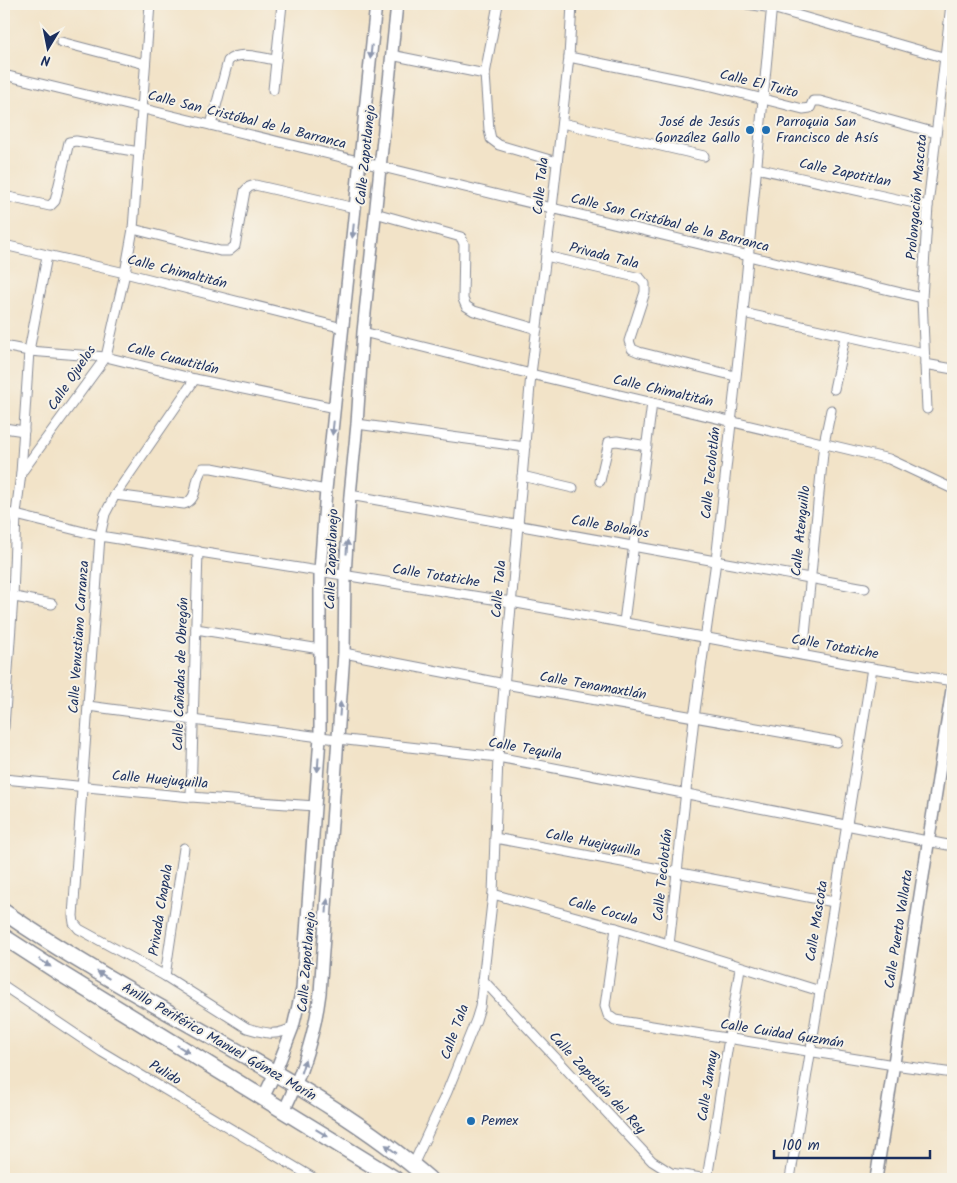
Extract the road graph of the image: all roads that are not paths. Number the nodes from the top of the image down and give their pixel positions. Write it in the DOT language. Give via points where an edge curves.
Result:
graph roads {
  1 [pos="150,4"];
  2 [pos="282,4"];
  3 [pos="376,4"];
  4 [pos="397,4"];
  5 [pos="498,4"];
  6 [pos="572,4"];
  7 [pos="747,4"];
  8 [pos="949,4"];
  9 [pos="772,6"];
  10 [pos="61,42"];
  11 [pos="392,55"];
  12 [pos="569,57"];
  13 [pos="949,58"];
  14 [pos="276,60"];
  15 [pos="145,64"];
  16 [pos="485,74"];
  17 [pos="4,75"];
  18 [pos="273,90"];
  19 [pos="763,99"];
  20 [pos="141,108"];
  21 [pos="562,123"];
  22 [pos="211,126"];
  23 [pos="936,133"];
  24 [pos="139,152"];
  25 [pos="704,156"];
  26 [pos="360,162"];
  27 [pos="557,162"];
  28 [pos="379,165"];
  29 [pos="756,168"];
  30 [pos="4,196"];
  31 [pos="928,206"];
  32 [pos="355,208"];
  33 [pos="552,208"];
  34 [pos="374,213"];
  35 [pos="133,229"];
  36 [pos="4,245"];
  37 [pos="47,256"];
  38 [pos="546,256"];
  39 [pos="747,256"];
  40 [pos="125,273"];
  41 [pos="922,298"];
  42 [pos="742,313"];
  43 [pos="343,328"];
  44 [pos="537,329"];
  45 [pos="363,332"];
  46 [pos="845,337"];
  47 [pos="4,346"];
  48 [pos="29,351"];
  49 [pos="924,353"];
  50 [pos="106,357"];
  51 [pos="924,364"];
  52 [pos="953,370"];
  53 [pos="531,374"];
  54 [pos="735,376"];
  55 [pos="195,379"];
  56 [pos="834,389"];
  57 [pos="652,403"];
  58 [pos="335,408"];
  59 [pos="927,409"];
  60 [pos="830,410"];
  61 [pos="731,422"];
  62 [pos="357,424"];
  63 [pos="4,428"];
  64 [pos="24,431"];
  65 [pos="824,443"];
  66 [pos="647,446"];
  67 [pos="525,447"];
  68 [pos="21,473"];
  69 [pos="522,476"];
  70 [pos="600,481"];
  71 [pos="573,488"];
  72 [pos="953,489"];
  73 [pos="326,490"];
  74 [pos="115,494"];
  75 [pos="350,494"];
  76 [pos="4,512"];
  77 [pos="16,514"];
  78 [pos="518,525"];
  79 [pos="100,536"];
  80 [pos="635,545"];
  81 [pos="198,551"];
  82 [pos="716,561"];
  83 [pos="320,571"];
  84 [pos="345,575"];
  85 [pos="810,578"];
  86 [pos="865,588"];
  87 [pos="8,596"];
  88 [pos="512,602"];
  89 [pos="52,604"];
  90 [pos="624,622"];
  91 [pos="196,629"];
  92 [pos="706,638"];
  93 [pos="320,649"];
  94 [pos="344,653"];
  95 [pos="803,655"];
  96 [pos="872,668"];
  97 [pos="6,669"];
  98 [pos="953,682"];
  99 [pos="504,684"];
  100 [pos="88,706"];
  101 [pos="694,718"];
  102 [pos="193,720"];
  103 [pos="4,727"];
  104 [pos="320,737"];
  105 [pos="338,738"];
  106 [pos="837,742"];
  107 [pos="498,757"];
  108 [pos="4,778"];
  109 [pos="83,787"];
  110 [pos="686,793"];
  111 [pos="191,797"];
  112 [pos="315,806"];
  113 [pos="847,824"];
  114 [pos="495,838"];
  115 [pos="928,841"];
  116 [pos="953,846"];
  117 [pos="184,848"];
  118 [pos="677,873"];
  119 [pos="493,894"];
  120 [pos="834,902"];
  121 [pos="4,912"];
  122 [pos="616,928"];
  123 [pos="4,936"];
  124 [pos="669,945"];
  125 [pos="740,968"];
  126 [pos="164,976"];
  127 [pos="483,980"];
  128 [pos="4,986"];
  129 [pos="820,992"];
  130 [pos="293,1027"];
  131 [pos="729,1040"];
  132 [pos="810,1052"];
  133 [pos="894,1065"];
  134 [pos="276,1073"];
  135 [pos="953,1073"];
  136 [pos="296,1086"];
  137 [pos="262,1098"];
  138 [pos="284,1111"];
  139 [pos="413,1165"];
  140 [pos="315,1179"];
  141 [pos="395,1179"];
  142 [pos="429,1179"];
  143 [pos="707,1179"];
  144 [pos="790,1179"];
  145 [pos="876,1179"];
  1 -- 15 [label="street, Calle Ojuelos"];
  2 -- 14 [label="street"];
  3 -- 26 [label="street, Calle Zapotlanejo, one-way"];
  4 -- 11 [label="street, Calle Zapotlanejo"];
  5 -- 16 [label="street"];
  6 -- 12 [label="street, Calle Tala"];
  7 -- 9 [label="street"];
  8 -- 13 [label="street, Prolongación Mascota"];
  9 -- 13 [label="street"];
  9 -- 19 [label="street, Calle Tecolotlán"];
  10 -- 15 [label="street"];
  11 -- 16 [label="street"];
  11 -- 28 [label="street, Calle Zapotlanejo"];
  12 -- 19 [label="street, Calle El Tuito"];
  12 -- 21 [label="street, Calle Tala"];
  13 -- 23 [label="street, Prolongación Mascota"];
  14 -- 18 [label="street"];
  14 -- 22 [label="street" via="240,55 228,61"];
  15 -- 20 [label="street, Calle Ojuelos"];
  16 -- 27 [label="street" via="492,139 499,145"];
  17 -- 20 [label="street, Calle San Cristóbal de la Barranca"];
  19 -- 23 [label="street, Calle El Tuito" via="803,109 810,108 813,101 820,101"];
  19 -- 29 [label="street, Calle Tecolotlán"];
  20 -- 22 [label="street, Calle San Cristóbal de la Barranca"];
  20 -- 24 [label="street, Calle Ojuelos"];
  21 -- 25 [label="street"];
  21 -- 27 [label="street, Calle Tala"];
  22 -- 26 [label="street, Calle San Cristóbal de la Barranca"];
  23 -- 31 [label="street, Prolongación Mascota"];
  24 -- 30 [label="street" via="69,142 55,200 50,206"];
  24 -- 35 [label="street, Calle Ojuelos"];
  26 -- 28 [label="street, Calle San Cristóbal de la Barranca"];
  26 -- 32 [label="street, Calle Zapotlanejo"];
  27 -- 33 [label="street, Calle Tala"];
  28 -- 33 [label="street, Calle San Cristóbal de la Barranca"];
  28 -- 34 [label="street, Calle Zapotlanejo"];
  29 -- 31 [label="street, Calle Zapotitlan"];
  29 -- 39 [label="street, Calle Tecolotlán"];
  31 -- 41 [label="street, Prolongación Mascota"];
  32 -- 35 [label="street" via="255,185 245,191 235,246 229,251"];
  32 -- 43 [label="street, Calle Zapotlanejo, one-way"];
  33 -- 38 [label="street, Calle Tala"];
  33 -- 39 [label="street, Calle San Cristóbal de la Barranca"];
  34 -- 44 [label="street" via="461,236 466,306"];
  34 -- 45 [label="street, Calle Zapotlanejo"];
  35 -- 40 [label="street, Calle Ojuelos"];
  36 -- 37 [label="street, Calle Chimaltitán"];
  37 -- 40 [label="street, Calle Chimaltitán"];
  37 -- 48 [label="street"];
  38 -- 44 [label="street, Calle Tala"];
  38 -- 54 [label="street, Privada Tala" via="640,278 646,292 629,341 632,349"];
  39 -- 41 [label="street, Calle San Cristóbal de la Barranca"];
  39 -- 42 [label="street, Calle Tecolotlán"];
  40 -- 43 [label="street, Calle Chimaltitán"];
  40 -- 50 [label="street, Calle Ojuelos"];
  41 -- 49 [label="street, Prolongación Mascota"];
  42 -- 46 [label="street"];
  42 -- 54 [label="street, Calle Tecolotlán"];
  43 -- 58 [label="street, Calle Zapotlanejo"];
  44 -- 53 [label="street, Calle Tala"];
  45 -- 53 [label="street, Calle Chimaltitán"];
  45 -- 62 [label="street, Calle Zapotlanejo"];
  46 -- 49 [label="street"];
  46 -- 56 [label="street"];
  47 -- 48 [label="street, Calle Cuautitlán"];
  48 -- 50 [label="street, Calle Cuautitlán"];
  48 -- 64 [label="street"];
  49 -- 51 [label="street, Prolongación Mascota"];
  50 -- 55 [label="street, Calle Cuautitlán"];
  50 -- 68 [label="street, Calle Ojuelos"];
  51 -- 52 [label="street"];
  51 -- 59 [label="street, Prolongación Mascota"];
  53 -- 57 [label="street, Calle Chimaltitán"];
  53 -- 67 [label="street, Calle Tala"];
  54 -- 61 [label="street, Calle Tecolotlán"];
  55 -- 58 [label="street, Calle Cuautitlán"];
  55 -- 74 [label="street, Calle Venustiano Carranza"];
  57 -- 61 [label="street, Calle Chimaltitán"];
  57 -- 66 [label="street"];
  58 -- 73 [label="street, Calle Zapotlanejo, one-way"];
  60 -- 65 [label="street, Calle Atenguillo"];
  61 -- 65 [label="street, Calle Chimaltitán"];
  61 -- 82 [label="street, Calle Tecolotlán"];
  62 -- 67 [label="street"];
  62 -- 75 [label="street, Calle Zapotlanejo"];
  63 -- 64 [label="street"];
  64 -- 68 [label="street"];
  65 -- 72 [label="street, Calle Chimaltitán" via="889,459"];
  65 -- 85 [label="street, Calle Atenguillo"];
  66 -- 70 [label="street" via="609,442"];
  66 -- 80 [label="street"];
  67 -- 69 [label="street, Calle Tala"];
  68 -- 77 [label="street, Calle Ojuelos"];
  69 -- 71 [label="street"];
  69 -- 78 [label="street, Calle Tala"];
  73 -- 74 [label="street" via="203,468 194,497 184,504"];
  73 -- 83 [label="street, Calle Zapotlanejo"];
  74 -- 79 [label="street, Calle Venustiano Carranza" via="105,514"];
  75 -- 78 [label="street, Calle Bolaños"];
  84 -- 75 [label="street, Calle Zapotlanejo, one-way"];
  76 -- 77 [label="street, Calle Totatiche"];
  77 -- 79 [label="street, Calle Totatiche"];
  77 -- 87 [label="street, Calle Ojuelos"];
  78 -- 80 [label="street, Calle Bolaños"];
  78 -- 88 [label="street, Calle Tala"];
  79 -- 81 [label="street, Calle Totatiche"];
  79 -- 100 [label="street, Calle Venustiano Carranza"];
  80 -- 82 [label="street, Calle Bolaños"];
  80 -- 90 [label="street"];
  81 -- 83 [label="street, Calle Totatiche"];
  81 -- 91 [label="street, Calle Cañadas de Obregón"];
  82 -- 85 [label="street, Calle Bolaños"];
  82 -- 92 [label="street, Calle Tecolotlán"];
  83 -- 84 [label="street, Calle Totatiche"];
  83 -- 93 [label="street, Calle Zapotlanejo"];
  84 -- 88 [label="street, Calle Totatiche"];
  84 -- 94 [label="street, Calle Zapotlanejo"];
  85 -- 86 [label="street, Calle Bolaños"];
  85 -- 95 [label="street, Calle Atenguillo"];
  87 -- 89 [label="street"];
  87 -- 97 [label="street, Calle Ojuelos"];
  88 -- 90 [label="street, Calle Totatiche"];
  88 -- 99 [label="street, Calle Tala"];
  90 -- 92 [label="street, Calle Totatiche"];
  91 -- 93 [label="street"];
  91 -- 102 [label="street, Calle Cañadas de Obregón"];
  92 -- 95 [label="street, Calle Totatiche"];
  92 -- 101 [label="street, Calle Tecolotlán"];
  93 -- 104 [label="street, Calle Zapotlanejo"];
  94 -- 99 [label="street, Calle Tenamaxtlán"];
  105 -- 94 [label="street, Calle Zapotlanejo, one-way"];
  95 -- 96 [label="street, Calle Totatiche"];
  96 -- 98 [label="street, Calle Totatiche"];
  96 -- 113 [label="street, Calle Mascota"];
  97 -- 103 [label="street, Calle Ojuelos"];
  98 -- 115 [label="street, Calle Puerto Vallarta"];
  99 -- 101 [label="street, Calle Tenamaxtlán"];
  99 -- 107 [label="street, Calle Tala"];
  100 -- 102 [label="street, Calle Tequila"];
  100 -- 109 [label="street, Calle Venustiano Carranza"];
  101 -- 106 [label="street, Calle Tenamaxtlán"];
  101 -- 110 [label="street, Calle Tecolotlán"];
  102 -- 104 [label="street, Calle Tequila"];
  102 -- 111 [label="street, Calle Cañadas de Obregón"];
  104 -- 105 [label="street, Calle Tequila"];
  104 -- 112 [label="street, Calle Zapotlanejo, one-way"];
  105 -- 107 [label="street, Calle Tequila"];
  136 -- 105 [label="street, Calle Zapotlanejo, one-way" via="316,1021 320,993"];
  107 -- 110 [label="street, Calle Tequila"];
  107 -- 114 [label="street, Calle Tala"];
  108 -- 109 [label="street, Calle Huejuquilla"];
  109 -- 111 [label="street, Calle Huejuquilla"];
  109 -- 126 [label="street, Calle Venustiano Carranza" via="74,923 79,929"];
  110 -- 113 [label="street, Calle Tequila"];
  110 -- 118 [label="street, Calle Tecolotlán"];
  111 -- 112 [label="street, Calle Huejuquilla"];
  112 -- 130 [label="street, Calle Zapotlanejo" via="302,989"];
  113 -- 115 [label="street, Calle Tequila"];
  113 -- 120 [label="street, Calle Mascota"];
  114 -- 118 [label="street, Calle Huejuquilla"];
  114 -- 119 [label="street, Calle Tala"];
  115 -- 116 [label="street, Calle Tequila"];
  115 -- 133 [label="street, Calle Puerto Vallarta"];
  117 -- 126 [label="street, Privada Chapala"];
  118 -- 120 [label="street, Calle Huejuquilla"];
  118 -- 124 [label="street, Calle Tecolotlán"];
  119 -- 122 [label="street, Calle Cocula"];
  119 -- 127 [label="street, Calle Tala"];
  120 -- 129 [label="street, Calle Mascota"];
  134 -- 121 [label="highway, Anillo Periférico Manuel Gómez Morín, one-way" via="109,978"];
  122 -- 124 [label="street, Calle Cocula"];
  122 -- 131 [label="street, Calle Cuidad Guzmán" via="604,1006 608,1015 615,1020"];
  123 -- 137 [label="highway, Anillo Periférico Manuel Gómez Morín, one-way"];
  124 -- 125 [label="street, Calle Cocula"];
  125 -- 129 [label="street, Calle Cocula"];
  125 -- 131 [label="street, Calle Jamay"];
  126 -- 130 [label="street" via="247,1028 274,1034"];
  127 -- 139 [label="street, Calle Tala" via="476,1020"];
  127 -- 143 [label="street, Calle Zapotlán del Rey" via="652,1161 671,1172"];
  128 -- 140 [label="street, Pulido" via="102,1052"];
  129 -- 132 [label="street, Calle Mascota"];
  130 -- 134 [label="street, Calle Zapotlanejo"];
  131 -- 132 [label="street, Calle Cuidad Guzmán"];
  131 -- 143 [label="street, Calle Jamay"];
  132 -- 133 [label="street, Calle Cuidad Guzmán"];
  132 -- 144 [label="street, Calle Mascota"];
  133 -- 135 [label="street, Calle Cuidad Guzmán"];
  133 -- 145 [label="street, Calle Puerto Vallarta"];
  134 -- 136 [label="highway, Anillo Periférico Manuel Gómez Morín"];
  134 -- 137 [label="street, Calle Zapotlanejo"];
  136 -- 138 [label="street, Calle Zapotlanejo"];
  139 -- 136 [label="highway, Anillo Periférico Manuel Gómez Morín, one-way" via="352,1120"];
  137 -- 138 [label="highway, Anillo Periférico Manuel Gómez Morín"];
  138 -- 141 [label="highway, Anillo Periférico Manuel Gómez Morín, one-way"];
  139 -- 142 [label="highway, Anillo Periférico Manuel Gómez Morín"];
}
